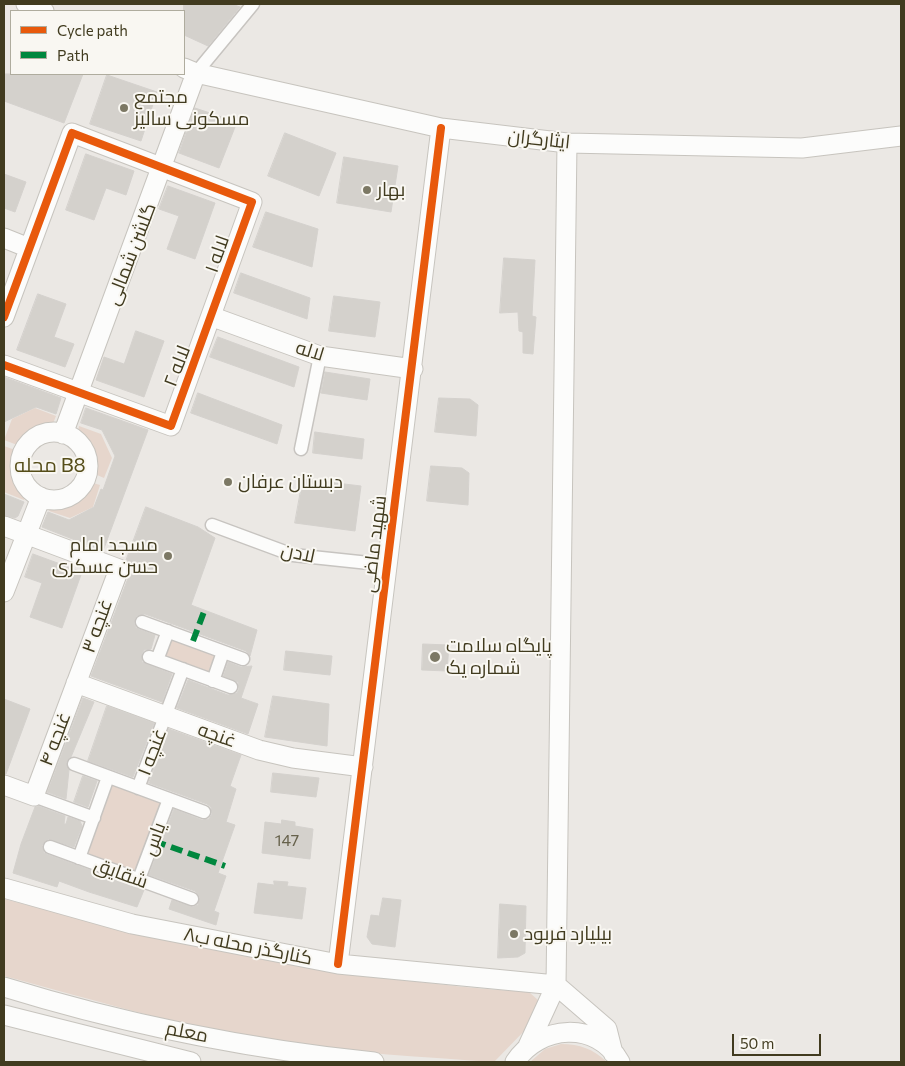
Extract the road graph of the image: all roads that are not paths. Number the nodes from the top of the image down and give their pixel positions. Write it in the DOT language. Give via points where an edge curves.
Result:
graph roads {
  1 [pos="26,4"];
  2 [pos="253,4"];
  3 [pos="41,10"];
  4 [pos="190,71"];
  5 [pos="441,128"];
  6 [pos="901,136"];
  7 [pos="567,143"];
  8 [pos="163,167"];
  9 [pos="4,238"];
  10 [pos="28,248"];
  11 [pos="4,317"];
  12 [pos="213,317"];
  13 [pos="320,356"];
  14 [pos="4,365"];
  15 [pos="413,369"];
  16 [pos="78,393"];
  17 [pos="63,434"];
  18 [pos="301,449"];
  19 [pos="41,497"];
  20 [pos="212,525"];
  21 [pos="4,526"];
  22 [pos="26,534"];
  23 [pos="388,566"];
  24 [pos="4,592"];
  25 [pos="142,622"];
  26 [pos="168,631"];
  27 [pos="224,652"];
  28 [pos="243,659"];
  29 [pos="183,669"];
  30 [pos="213,680"];
  31 [pos="76,683"];
  32 [pos="232,687"];
  33 [pos="166,716"];
  34 [pos="74,764"];
  35 [pos="363,767"];
  36 [pos="108,777"];
  37 [pos="4,785"];
  38 [pos="138,788"];
  39 [pos="34,796"];
  40 [pos="169,799"];
  41 [pos="204,812"];
  42 [pos="94,818"];
  43 [pos="50,847"];
  44 [pos="79,858"];
  45 [pos="140,879"];
  46 [pos="4,888"];
  47 [pos="192,898"];
  48 [pos="338,964"];
  49 [pos="556,985"];
  50 [pos="4,987"];
  51 [pos="4,1015"];
  52 [pos="518,1056"];
  53 [pos="619,1059"];
  54 [pos="191,1062"];
  55 [pos="374,1062"];
  1 -- 3 [label="street"];
  2 -- 4 [label="street"];
  4 -- 5 [label="street, ایثارگران"];
  4 -- 8 [label="street, گلشن شمالی"];
  5 -- 7 [label="street, ایثارگران"];
  5 -- 15 [label="street, شهید ماضی"];
  6 -- 7 [label="street, ایثارگران" via="802,148"];
  7 -- 49 [label="street"];
  8 -- 10 [label="street" via="72,133"];
  8 -- 12 [label="street, لاله ۱" via="252,202"];
  8 -- 16 [label="street, گلشن شمالی"];
  9 -- 10 [label="street"];
  10 -- 11 [label="street"];
  12 -- 13 [label="street, لاله"];
  12 -- 16 [label="street, لاله ۲" via="172,426"];
  13 -- 15 [label="street, لاله"];
  13 -- 18 [label="street"];
  14 -- 16 [label="street"];
  15 -- 23 [label="street, شهید ماضی"];
  16 -- 17 [label="street, گلشن شمالی"];
  17 -- 19 [label="street" via="42,435 32,441 21,460 20,471 24,481"];
  17 -- 19 [label="street" via="82,446 88,462 86,479 72,496 61,500"];
  19 -- 22 [label="street"];
  20 -- 23 [label="street, لادن" via="294,555"];
  21 -- 22 [label="street"];
  22 -- 24 [label="street"];
  22 -- 31 [label="street, غنچه ۳" via="119,569"];
  23 -- 35 [label="street, شهید ماضی"];
  25 -- 26 [label="street"];
  26 -- 27 [label="street"];
  26 -- 29 [label="street" via="153,658"];
  27 -- 28 [label="street"];
  27 -- 30 [label="street"];
  29 -- 30 [label="street"];
  29 -- 33 [label="street, غنچه ۱"];
  30 -- 32 [label="street"];
  31 -- 33 [label="street, غنچه"];
  31 -- 39 [label="street, غنچه ۴"];
  33 -- 35 [label="street, غنچه" via="259,750"];
  33 -- 38 [label="street, غنچه ۱"];
  34 -- 36 [label="street"];
  35 -- 48 [label="street, شهید ماضی"];
  36 -- 38 [label="street"];
  36 -- 42 [label="street"];
  37 -- 39 [label="street"];
  38 -- 40 [label="street"];
  39 -- 42 [label="street"];
  40 -- 41 [label="street"];
  40 -- 45 [label="street, یاس"];
  42 -- 44 [label="street"];
  43 -- 44 [label="street, شقایق"];
  44 -- 45 [label="street, شقایق"];
  45 -- 47 [label="street, شقایق"];
  46 -- 48 [label="street, کنارگذر محله ب۸" via="132,924"];
  48 -- 49 [label="street, کنارگذر محله ب۸"];
  49 -- 52 [label="street"];
  49 -- 53 [label="street" via="607,1029"];
  50 -- 55 [label="street, معلم" via="55,1003 179,1031 272,1049"];
  51 -- 54 [label="street, معلم"];
  52 -- 53 [label="street" via="544,1036 562,1032 581,1033 599,1041"];
}
